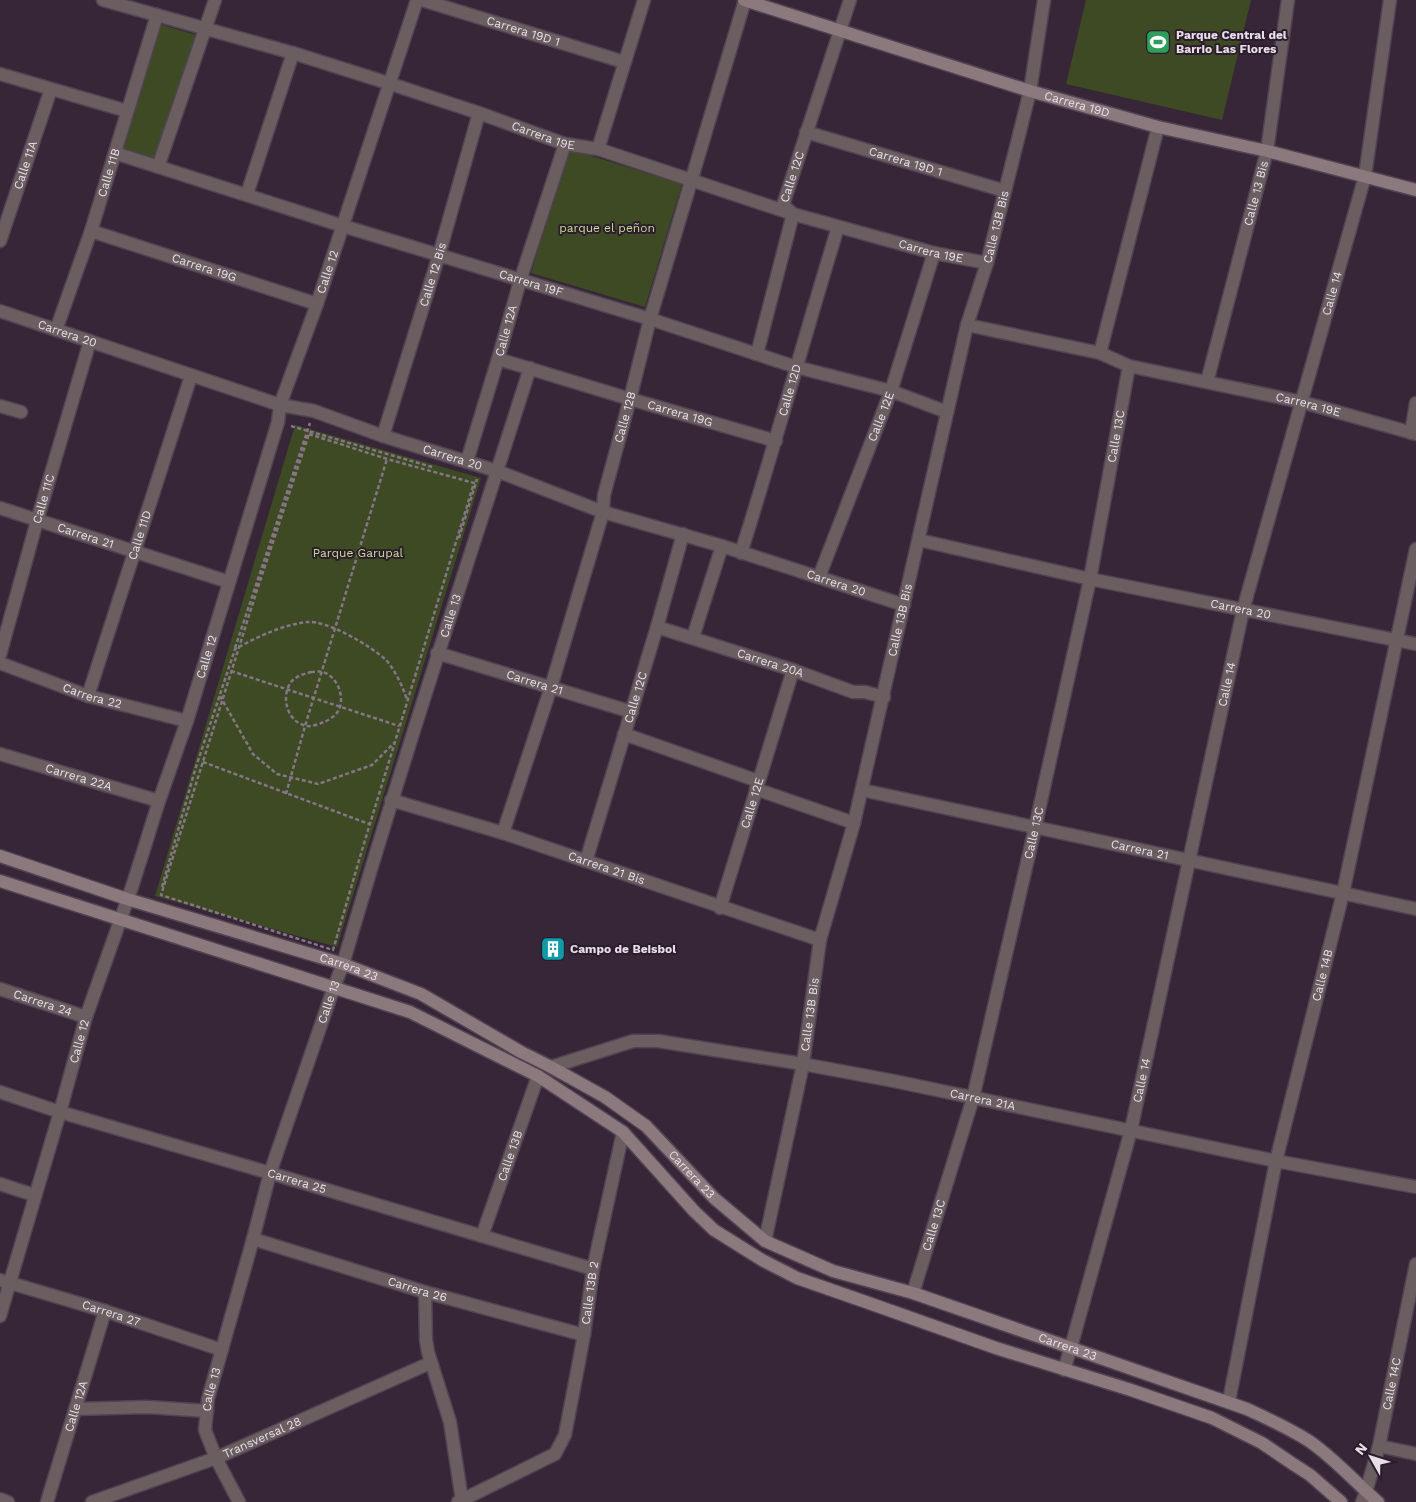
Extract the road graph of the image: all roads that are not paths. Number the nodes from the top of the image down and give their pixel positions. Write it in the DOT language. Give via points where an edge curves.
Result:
graph roads {
  1 [pos="103,0"];
  2 [pos="215,0"];
  3 [pos="417,0"];
  4 [pos="422,0"];
  5 [pos="644,0"];
  6 [pos="745,0"];
  7 [pos="850,0"];
  8 [pos="1044,0"];
  9 [pos="1288,0"];
  10 [pos="1390,0"];
  11 [pos="157,14"];
  12 [pos="205,30"];
  13 [pos="841,30"];
  14 [pos="293,53"];
  15 [pos="624,62"];
  16 [pos="0,74"];
  17 [pos="388,83"];
  18 [pos="51,89"];
  19 [pos="1030,91"];
  20 [pos="128,111"];
  21 [pos="479,113"];
  22 [pos="1158,127"];
  23 [pos="806,132"];
  24 [pos="565,144"];
  25 [pos="598,149"];
  26 [pos="1267,151"];
  27 [pos="115,153"];
  28 [pos="158,166"];
  29 [pos="1364,176"];
  30 [pos="693,180"];
  31 [pos="1416,190"];
  32 [pos="1005,191"];
  33 [pos="247,194"];
  34 [pos="793,214"];
  35 [pos="343,226"];
  36 [pos="838,227"];
  37 [pos="91,231"];
  38 [pos="0,241"];
  39 [pos="934,252"];
  40 [pos="439,255"];
  41 [pos="987,263"];
  42 [pos="520,281"];
  43 [pos="317,304"];
  44 [pos="0,311"];
  45 [pos="650,319"];
  46 [pos="968,325"];
  47 [pos="56,330"];
  48 [pos="90,341"];
  49 [pos="1100,353"];
  50 [pos="756,354"];
  51 [pos="498,359"];
  52 [pos="796,366"];
  53 [pos="1128,366"];
  54 [pos="530,368"];
  55 [pos="191,376"];
  56 [pos="1207,382"];
  57 [pos="891,391"];
  58 [pos="630,399"];
  59 [pos="1302,402"];
  60 [pos="1416,403"];
  61 [pos="280,405"];
  62 [pos="0,406"];
  63 [pos="21,412"];
  64 [pos="947,412"];
  65 [pos="1413,434"];
  66 [pos="383,436"];
  67 [pos="776,441"];
  68 [pos="467,461"];
  69 [pos="497,471"];
  70 [pos="0,508"];
  71 [pos="603,512"];
  72 [pos="37,520"];
  73 [pos="683,534"];
  74 [pos="919,540"];
  75 [pos="722,546"];
  76 [pos="1416,549"];
  77 [pos="136,553"];
  78 [pos="741,553"];
  79 [pos="819,577"];
  80 [pos="1090,578"];
  81 [pos="229,582"];
  82 [pos="904,605"];
  83 [pos="1243,610"];
  84 [pos="657,627"];
  85 [pos="693,637"];
  86 [pos="1397,640"];
  87 [pos="1416,644"];
  88 [pos="437,653"];
  89 [pos="0,655"];
  90 [pos="0,663"];
  91 [pos="792,670"];
  92 [pos="551,687"];
  93 [pos="88,696"];
  94 [pos="884,697"];
  95 [pos="632,712"];
  96 [pos="187,721"];
  97 [pos="624,734"];
  98 [pos="0,754"];
  99 [pos="757,785"];
  100 [pos="862,790"];
  101 [pos="392,800"];
  102 [pos="159,801"];
  103 [pos="854,823"];
  104 [pos="1035,828"];
  105 [pos="503,833"];
  106 [pos="0,856"];
  107 [pos="586,860"];
  108 [pos="1189,860"];
  109 [pos="0,881"];
  110 [pos="1343,893"];
  111 [pos="127,899"];
  112 [pos="720,908"];
  113 [pos="1416,909"];
  114 [pos="121,919"];
  115 [pos="820,940"];
  116 [pos="343,964"];
  117 [pos="334,987"];
  118 [pos="0,989"];
  119 [pos="86,1017"];
  120 [pos="803,1064"];
  121 [pos="551,1067"];
  122 [pos="538,1076"];
  123 [pos="0,1092"];
  124 [pos="973,1098"];
  125 [pos="60,1112"];
  126 [pos="1131,1130"];
  127 [pos="623,1132"];
  128 [pos="1276,1161"];
  129 [pos="270,1173"];
  130 [pos="0,1184"];
  131 [pos="1416,1187"];
  132 [pos="34,1195"];
  133 [pos="482,1236"];
  134 [pos="253,1239"];
  135 [pos="765,1241"];
  136 [pos="1416,1264"];
  137 [pos="593,1270"];
  138 [pos="5,1281"];
  139 [pos="425,1292"];
  140 [pos="913,1294"];
  141 [pos="105,1311"];
  142 [pos="0,1316"];
  143 [pos="584,1335"];
  144 [pos="1072,1347"];
  145 [pos="222,1350"];
  146 [pos="430,1362"];
  147 [pos="1064,1370"];
  148 [pos="1229,1401"];
  149 [pos="75,1409"];
  150 [pos="207,1411"];
  151 [pos="1378,1446"];
  152 [pos="1416,1454"];
  153 [pos="216,1458"];
  154 [pos="1364,1497"];
  155 [pos="0,1499"];
  156 [pos="460,1501"];
  157 [pos="8,1502"];
  158 [pos="46,1502"];
  159 [pos="92,1502"];
  160 [pos="239,1502"];
  161 [pos="1341,1502"];
  162 [pos="1378,1502"];
  1 -- 11 [label="street, Carrera 19E"];
  2 -- 12 [label="street"];
  3 -- 17 [label="street, Calle 12"];
  4 -- 15 [label="street, Carrera 19D 1"];
  5 -- 15 [label="street"];
  6 -- 13 [label="main road, Carrera 19D"];
  6 -- 30 [label="street, Calle 12B"];
  7 -- 13 [label="street, Calle 12C"];
  8 -- 19 [label="street, Calle 13B Bis"];
  9 -- 26 [label="street, Calle 13 Bis"];
  10 -- 29 [label="street, Calle 14"];
  11 -- 12 [label="street, Carrera 19E"];
  11 -- 20 [label="street, Calle 11B"];
  12 -- 14 [label="street, Carrera 19E"];
  12 -- 28 [label="street"];
  13 -- 19 [label="main road, Carrera 19D"];
  13 -- 23 [label="street, Calle 12C"];
  14 -- 17 [label="street, Carrera 19E"];
  14 -- 33 [label="street"];
  15 -- 25 [label="street"];
  16 -- 18 [label="street"];
  17 -- 21 [label="street, Carrera 19E"];
  17 -- 35 [label="street, Calle 12"];
  18 -- 20 [label="street"];
  18 -- 38 [label="street, Calle 11A"];
  19 -- 22 [label="main road, Carrera 19D"];
  19 -- 32 [label="street, Calle 13B Bis"];
  20 -- 27 [label="street, Calle 11B"];
  21 -- 24 [label="street, Carrera 19E"];
  21 -- 40 [label="street, Calle 12 Bis"];
  22 -- 26 [label="main road, Carrera 19D"];
  22 -- 49 [label="street"];
  23 -- 32 [label="street, Carrera 19D 1"];
  23 -- 34 [label="street, Calle 12C" via="783,205"];
  24 -- 25 [label="street, Carrera 19E"];
  24 -- 42 [label="street, Calle 12A"];
  25 -- 30 [label="street, Carrera 19E"];
  26 -- 29 [label="main road, Carrera 19D"];
  26 -- 56 [label="street, Calle 13 Bis"];
  27 -- 28 [label="street, Carrera 19F"];
  27 -- 37 [label="street, Calle 11B"];
  28 -- 33 [label="street, Carrera 19F"];
  29 -- 31 [label="main road, Carrera 19D"];
  29 -- 59 [label="street, Calle 14"];
  30 -- 34 [label="street, Carrera 19E"];
  30 -- 45 [label="street, Calle 12B"];
  32 -- 41 [label="street, Calle 13B Bis"];
  33 -- 35 [label="street, Carrera 19F"];
  34 -- 36 [label="street, Carrera 19E"];
  34 -- 50 [label="street, Calle 12C"];
  35 -- 40 [label="street, Carrera 19F"];
  35 -- 43 [label="street, Calle 12"];
  36 -- 39 [label="street, Carrera 19E"];
  36 -- 52 [label="street, Calle 12D"];
  37 -- 43 [label="street, Carrera 19G"];
  37 -- 47 [label="street, Calle 11B"];
  39 -- 41 [label="street, Carrera 19E"];
  39 -- 57 [label="street, Calle 12E"];
  40 -- 42 [label="street, Carrera 19F"];
  40 -- 66 [label="street, Calle 12 Bis"];
  41 -- 46 [label="street, Calle 13B Bis"];
  42 -- 45 [label="street, Carrera 19F"];
  42 -- 51 [label="street, Calle 12A"];
  43 -- 61 [label="street, Calle 12"];
  44 -- 47 [label="street, Carrera 20"];
  45 -- 50 [label="street, Carrera 19F"];
  45 -- 58 [label="street, Calle 12B"];
  46 -- 49 [label="street, Carrera 19E"];
  46 -- 64 [label="street, Calle 13B Bis"];
  47 -- 48 [label="street, Carrera 20"];
  48 -- 55 [label="street, Carrera 20"];
  48 -- 72 [label="street, Calle 11C"];
  49 -- 53 [label="street, Carrera 19E"];
  50 -- 52 [label="street, Carrera 19F"];
  51 -- 54 [label="street, Carrera 19G"];
  51 -- 68 [label="street, Calle 12A"];
  52 -- 57 [label="street, Carrera 19F"];
  52 -- 67 [label="street, Calle 12D"];
  53 -- 56 [label="street, Carrera 19E"];
  53 -- 80 [label="street, Calle 13C"];
  54 -- 58 [label="street, Carrera 19G"];
  54 -- 69 [label="street, Calle 13"];
  55 -- 61 [label="street, Carrera 20"];
  55 -- 77 [label="street, Calle 11D"];
  56 -- 59 [label="street, Carrera 19E"];
  57 -- 64 [label="street, Carrera 19F"];
  57 -- 79 [label="street, Calle 12E"];
  58 -- 67 [label="street, Carrera 19G"];
  58 -- 71 [label="street, Calle 12B" via="604,496"];
  59 -- 65 [label="street, Carrera 19E"];
  59 -- 83 [label="street, Calle 14"];
  60 -- 65 [label="street"];
  61 -- 66 [label="street, Carrera 20" via="314,411"];
  61 -- 81 [label="street, Calle 12" via="278,422"];
  62 -- 63 [label="street"];
  64 -- 74 [label="street, Calle 13B Bis"];
  66 -- 68 [label="street, Carrera 20"];
  67 -- 78 [label="street, Calle 12D"];
  68 -- 69 [label="street, Carrera 20"];
  69 -- 71 [label="street, Carrera 20"];
  69 -- 88 [label="street, Calle 13"];
  70 -- 72 [label="street, Carrera 21"];
  71 -- 73 [label="street, Carrera 20"];
  71 -- 92 [label="street, Calle 12B"];
  72 -- 77 [label="street, Carrera 21"];
  72 -- 89 [label="street, Calle 11C"];
  73 -- 75 [label="street, Carrera 20"];
  73 -- 84 [label="street, Calle 12C"];
  74 -- 80 [label="street, Carrera 20"];
  74 -- 82 [label="street, Calle 13B Bis"];
  75 -- 78 [label="street, Carrera 20"];
  75 -- 85 [label="street"];
  76 -- 86 [label="street, Calle 14B"];
  77 -- 81 [label="street, Carrera 21"];
  77 -- 93 [label="street, Calle 11D"];
  78 -- 79 [label="street, Carrera 20"];
  79 -- 82 [label="street, Carrera 20"];
  80 -- 83 [label="street, Carrera 20"];
  80 -- 104 [label="street, Calle 13C"];
  81 -- 96 [label="street, Calle 12"];
  82 -- 94 [label="street, Calle 13B Bis"];
  83 -- 86 [label="street, Carrera 20"];
  83 -- 108 [label="street, Calle 14"];
  84 -- 85 [label="street, Carrera 20A"];
  84 -- 95 [label="street, Calle 12C"];
  85 -- 91 [label="street, Carrera 20A"];
  86 -- 87 [label="street, Carrera 20"];
  86 -- 110 [label="street, Calle 14B"];
  88 -- 92 [label="street, Carrera 21"];
  88 -- 101 [label="street, Calle 13"];
  90 -- 93 [label="street, Carrera 22"];
  91 -- 94 [label="street, Carrera 20A" via="853,692"];
  91 -- 99 [label="street, Calle 12E"];
  92 -- 95 [label="street, Carrera 21"];
  92 -- 105 [label="street, Calle 12B"];
  93 -- 96 [label="street, Carrera 22"];
  94 -- 100 [label="street, Calle 13B Bis"];
  95 -- 97 [label="street, Calle 12C"];
  96 -- 102 [label="street, Calle 12"];
  97 -- 99 [label="street"];
  97 -- 107 [label="street, Calle 12C"];
  98 -- 102 [label="street, Carrera 22A"];
  99 -- 103 [label="street"];
  99 -- 112 [label="street, Calle 12E"];
  100 -- 103 [label="street, Calle 13B Bis"];
  100 -- 104 [label="street, Carrera 21"];
  101 -- 105 [label="street, Carrera 21 Bis"];
  101 -- 116 [label="street, Calle 13"];
  102 -- 111 [label="street, Calle 12"];
  103 -- 115 [label="street, Calle 13B Bis"];
  104 -- 108 [label="street, Carrera 21"];
  104 -- 124 [label="street, Calle 13C"];
  105 -- 107 [label="street, Carrera 21 Bis"];
  106 -- 111 [label="main road, Carrera 23"];
  107 -- 112 [label="street, Carrera 21 Bis"];
  108 -- 110 [label="street, Carrera 21"];
  108 -- 126 [label="street, Calle 14"];
  109 -- 114 [label="main road, Carrera 23"];
  110 -- 113 [label="street, Carrera 21"];
  110 -- 128 [label="street, Calle 14B"];
  111 -- 114 [label="street, Calle 12"];
  111 -- 116 [label="main road, Carrera 23"];
  112 -- 115 [label="street, Carrera 21 Bis"];
  114 -- 117 [label="main road, Carrera 23"];
  114 -- 119 [label="street, Calle 12"];
  115 -- 120 [label="street, Calle 13B Bis"];
  116 -- 117 [label="street, Calle 13"];
  116 -- 121 [label="main road, Carrera 23" via="421,994"];
  117 -- 122 [label="main road, Carrera 23" via="410,1012"];
  117 -- 129 [label="street, Calle 13"];
  118 -- 119 [label="street, Carrera 24"];
  119 -- 125 [label="street, Calle 12"];
  120 -- 121 [label="street, Carrera 21A" via="658,1041 633,1041"];
  120 -- 124 [label="street, Carrera 21A"];
  120 -- 135 [label="street, Calle 13B Bis"];
  121 -- 135 [label="main road, Carrera 23" via="605,1097 646,1126 714,1198"];
  122 -- 127 [label="main road, Carrera 23"];
  122 -- 133 [label="street, Calle 13B"];
  123 -- 125 [label="street, Carrera 25"];
  124 -- 126 [label="street, Carrera 21A"];
  124 -- 140 [label="street, Calle 13C"];
  125 -- 129 [label="street, Carrera 25"];
  125 -- 132 [label="street, Calle 12"];
  126 -- 128 [label="street, Carrera 21A"];
  126 -- 144 [label="street, Calle 14"];
  127 -- 137 [label="street, Calle 13B 2"];
  127 -- 147 [label="main road, Carrera 23" via="694,1211 714,1230 748,1252 797,1278"];
  128 -- 131 [label="street, Carrera 21A"];
  128 -- 148 [label="street, Calle 14B"];
  129 -- 133 [label="street, Carrera 25"];
  129 -- 134 [label="street, Calle 13"];
  130 -- 132 [label="street"];
  132 -- 138 [label="street, Calle 12"];
  133 -- 137 [label="street, Carrera 25"];
  134 -- 139 [label="street, Carrera 26"];
  134 -- 145 [label="street, Calle 13"];
  135 -- 140 [label="main road, Carrera 23" via="833,1271"];
  136 -- 151 [label="street, Calle 14C"];
  137 -- 143 [label="street, Calle 13B 2"];
  138 -- 141 [label="street, Carrera 27"];
  138 -- 142 [label="street, Calle 12"];
  139 -- 143 [label="street, Carrera 26"];
  139 -- 146 [label="street"];
  140 -- 144 [label="main road, Carrera 23"];
  141 -- 145 [label="street, Carrera 27"];
  141 -- 149 [label="street, Calle 12A"];
  143 -- 156 [label="street, Calle 13B 2" via="565,1435 555,1454"];
  144 -- 147 [label="street, Calle 14"];
  144 -- 148 [label="main road, Carrera 23"];
  145 -- 150 [label="street, Calle 13"];
  146 -- 153 [label="street, Transversal 28"];
  146 -- 156 [label="street" via="450,1422"];
  147 -- 161 [label="main road, Carrera 23" via="1212,1418 1262,1444 1310,1475"];
  148 -- 154 [label="main road, Carrera 23" via="1277,1422 1326,1453"];
  149 -- 150 [label="street" via="147,1407"];
  149 -- 158 [label="street, Calle 12A"];
  150 -- 153 [label="street, Calle 13" via="205,1430"];
  151 -- 152 [label="street"];
  151 -- 154 [label="street, Calle 14C"];
  153 -- 159 [label="street, Transversal 28"];
  153 -- 160 [label="street, Calle 13"];
  154 -- 162 [label="main road, Carrera 23"];
  155 -- 157 [label="street"];
}
